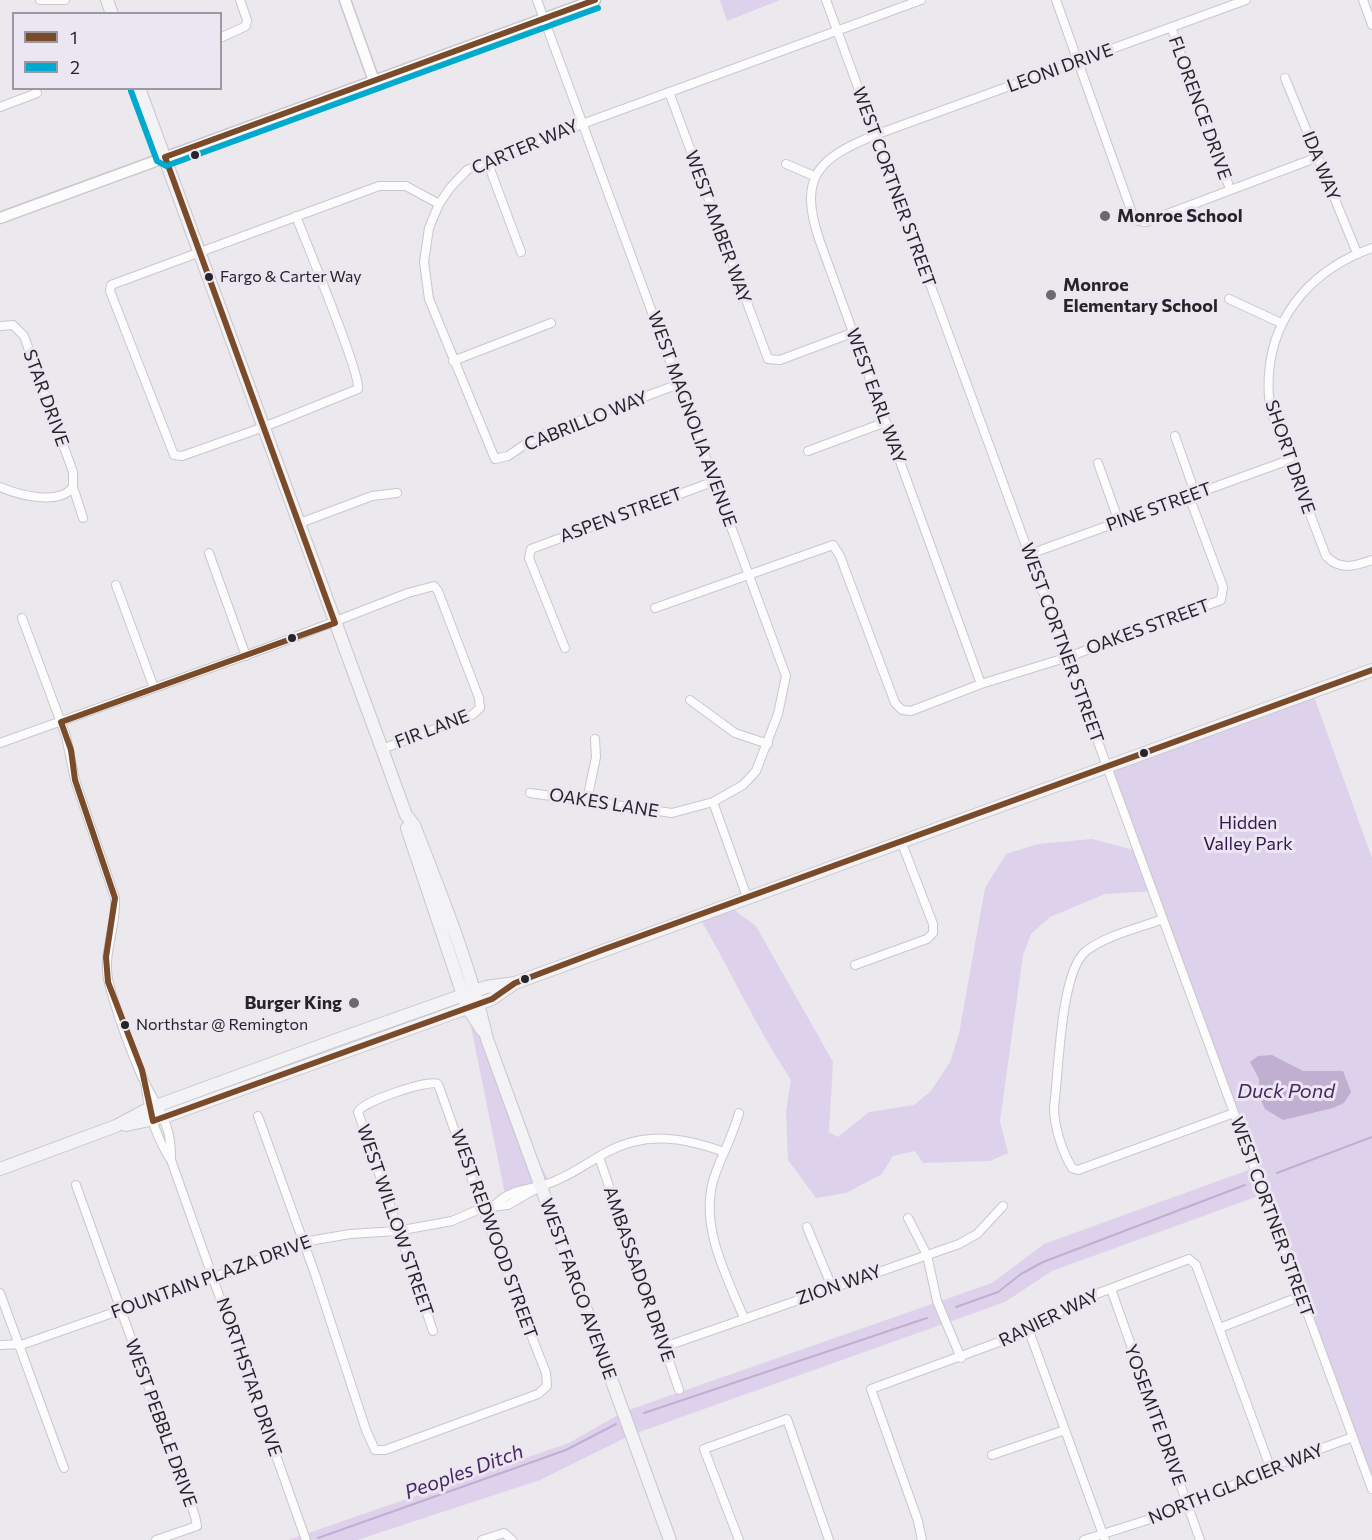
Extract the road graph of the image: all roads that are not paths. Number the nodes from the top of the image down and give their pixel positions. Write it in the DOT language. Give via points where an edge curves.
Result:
graph roads {
  1 [pos="40,0"];
  2 [pos="65,0"];
  3 [pos="240,0"];
  4 [pos="345,0"];
  5 [pos="537,0"];
  6 [pos="595,0"];
  7 [pos="826,0"];
  8 [pos="921,0"];
  9 [pos="1056,0"];
  10 [pos="1246,0"];
  11 [pos="1363,0"];
  12 [pos="544,19"];
  13 [pos="1372,26"];
  14 [pos="1171,27"];
  15 [pos="838,31"];
  16 [pos="222,37"];
  17 [pos="1078,62"];
  18 [pos="1285,78"];
  19 [pos="374,81"];
  20 [pos="140,90"];
  21 [pos="669,92"];
  22 [pos="37,93"];
  23 [pos="0,107"];
  24 [pos="581,122"];
  25 [pos="875,135"];
  26 [pos="165,158"];
  27 [pos="1318,158"];
  28 [pos="487,161"];
  29 [pos="786,164"];
  30 [pos="814,177"];
  31 [pos="1230,189"];
  32 [pos="439,204"];
  33 [pos="296,216"];
  34 [pos="0,218"];
  35 [pos="1372,248"];
  36 [pos="521,252"];
  37 [pos="200,253"];
  38 [pos="1357,253"];
  39 [pos="1229,299"];
  40 [pos="551,323"];
  41 [pos="1281,323"];
  42 [pos="0,326"];
  43 [pos="852,333"];
  44 [pos="453,361"];
  45 [pos="679,384"];
  46 [pos="886,422"];
  47 [pos="264,427"];
  48 [pos="1175,436"];
  49 [pos="808,451"];
  50 [pos="1289,460"];
  51 [pos="1098,464"];
  52 [pos="715,481"];
  53 [pos="0,487"];
  54 [pos="74,487"];
  55 [pos="397,493"];
  56 [pos="1192,494"];
  57 [pos="83,518"];
  58 [pos="1119,522"];
  59 [pos="300,523"];
  60 [pos="209,554"];
  61 [pos="1030,554"];
  62 [pos="1372,560"];
  63 [pos="749,574"];
  64 [pos="116,585"];
  65 [pos="656,608"];
  66 [pos="22,618"];
  67 [pos="335,623"];
  68 [pos="565,648"];
  69 [pos="246,656"];
  70 [pos="1068,657"];
  71 [pos="1371,674"];
  72 [pos="981,684"];
  73 [pos="154,688"];
  74 [pos="690,700"];
  75 [pos="61,722"];
  76 [pos="595,739"];
  77 [pos="0,743"];
  78 [pos="768,744"];
  79 [pos="382,749"];
  80 [pos="1107,765"];
  81 [pos="530,793"];
  82 [pos="587,800"];
  83 [pos="713,802"];
  84 [pos="901,841"];
  85 [pos="747,897"];
  86 [pos="1163,919"];
  87 [pos="855,965"];
  88 [pos="471,999"];
  89 [pos="339,1039"];
  90 [pos="268,1081"];
  91 [pos="154,1107"];
  92 [pos="358,1109"];
  93 [pos="739,1113"];
  94 [pos="1234,1113"];
  95 [pos="258,1116"];
  96 [pos="158,1119"];
  97 [pos="116,1126"];
  98 [pos="724,1152"];
  99 [pos="599,1157"];
  100 [pos="0,1168"];
  101 [pos="76,1185"];
  102 [pos="541,1186"];
  103 [pos="1004,1206"];
  104 [pos="482,1208"];
  105 [pos="908,1218"];
  106 [pos="807,1227"];
  107 [pos="397,1231"];
  108 [pos="304,1242"];
  109 [pos="927,1255"];
  110 [pos="215,1277"];
  111 [pos="832,1287"];
  112 [pos="1111,1289"];
  113 [pos="0,1293"];
  114 [pos="1301,1296"];
  115 [pos="120,1310"];
  116 [pos="744,1318"];
  117 [pos="1221,1328"];
  118 [pos="433,1331"];
  119 [pos="1029,1331"];
  120 [pos="18,1344"];
  121 [pos="0,1345"];
  122 [pos="664,1347"];
  123 [pos="961,1358"];
  124 [pos="680,1390"];
  125 [pos="1065,1430"];
  126 [pos="1353,1437"];
  127 [pos="992,1455"];
  128 [pos="1270,1467"];
  129 [pos="64,1468"];
  130 [pos="1372,1489"];
  131 [pos="1188,1507"];
  132 [pos="509,1537"];
  133 [pos="1104,1538"];
  134 [pos="156,1540"];
  135 [pos="306,1540"];
  136 [pos="482,1540"];
  137 [pos="670,1540"];
  138 [pos="739,1540"];
  139 [pos="829,1540"];
  140 [pos="922,1540"];
  141 [pos="1084,1540"];
  142 [pos="1200,1540"];
  1 -- 2 [label="street"];
  3 -- 16 [label="street" via="246,26"];
  4 -- 19 [label="street"];
  5 -- 12 [label="street, WEST MAGNOLIA AVENUE"];
  6 -- 12 [label="street"];
  7 -- 15 [label="street, WEST CORTNER STREET"];
  8 -- 15 [label="street, CARTER WAY"];
  9 -- 17 [label="street"];
  10 -- 14 [label="street, LEONI DRIVE"];
  11 -- 13 [label="street"];
  12 -- 19 [label="street"];
  12 -- 24 [label="street, WEST MAGNOLIA AVENUE"];
  14 -- 17 [label="street, LEONI DRIVE"];
  14 -- 31 [label="street, FLORENCE DRIVE"];
  15 -- 21 [label="street, CARTER WAY"];
  15 -- 25 [label="street, WEST CORTNER STREET"];
  17 -- 25 [label="street, LEONI DRIVE"];
  17 -- 31 [label="street" via="1132,213 1140,222"];
  18 -- 27 [label="street, IDA WAY"];
  19 -- 26 [label="street"];
  20 -- 26 [label="main road, WEST FARGO AVENUE"];
  21 -- 24 [label="street, CARTER WAY"];
  21 -- 43 [label="street, WEST AMBER WAY" via="770,361"];
  22 -- 23 [label="street"];
  24 -- 28 [label="street, CARTER WAY"];
  24 -- 45 [label="street, WEST MAGNOLIA AVENUE"];
  25 -- 30 [label="street" via="842,148"];
  25 -- 61 [label="street, WEST CORTNER STREET"];
  26 -- 34 [label="street"];
  26 -- 37 [label="main road, WEST FARGO AVENUE"];
  27 -- 31 [label="street"];
  27 -- 38 [label="street, IDA WAY"];
  28 -- 32 [label="street, CARTER WAY" via="467,170"];
  28 -- 36 [label="street"];
  29 -- 30 [label="street"];
  30 -- 43 [label="street, WEST EARL WAY" via="811,215"];
  32 -- 33 [label="street" via="406,186 390,184"];
  32 -- 44 [label="street" via="425,246 424,274 429,299"];
  33 -- 37 [label="street"];
  33 -- 47 [label="street" via="359,383 358,389"];
  35 -- 38 [label="street, SHORT DRIVE"];
  37 -- 47 [label="main road, WEST FARGO AVENUE"];
  37 -- 47 [label="street" via="110,287 174,455 182,456"];
  38 -- 41 [label="street, SHORT DRIVE" via="1311,283"];
  39 -- 41 [label="street"];
  40 -- 44 [label="street"];
  41 -- 50 [label="street, SHORT DRIVE" via="1270,361 1268,397"];
  42 -- 54 [label="street, STAR DRIVE" via="13,325 23,333 73,471"];
  43 -- 46 [label="street, WEST EARL WAY"];
  44 -- 45 [label="street, CABRILLO WAY" via="495,459 503,459 536,437"];
  45 -- 52 [label="street, WEST MAGNOLIA AVENUE"];
  46 -- 49 [label="street"];
  46 -- 72 [label="street, WEST EARL WAY"];
  47 -- 59 [label="main road, WEST FARGO AVENUE"];
  48 -- 56 [label="street"];
  50 -- 56 [label="street, PINE STREET"];
  50 -- 62 [label="street, SHORT DRIVE" via="1323,550 1335,563 1351,567"];
  51 -- 58 [label="street"];
  52 -- 63 [label="street, WEST MAGNOLIA AVENUE"];
  52 -- 68 [label="street, ASPEN STREET" via="536,546 529,552"];
  53 -- 54 [label="street" via="40,497 64,495"];
  54 -- 57 [label="street, STAR DRIVE"];
  55 -- 59 [label="street" via="372,496"];
  56 -- 58 [label="street, PINE STREET"];
  56 -- 70 [label="street, OAKES STREET" via="1223,598"];
  58 -- 61 [label="street, PINE STREET"];
  59 -- 67 [label="main road, WEST FARGO AVENUE"];
  60 -- 69 [label="street"];
  61 -- 70 [label="street, WEST CORTNER STREET"];
  63 -- 65 [label="street"];
  63 -- 72 [label="street, OAKES STREET" via="833,545 891,694 902,710 911,711"];
  63 -- 78 [label="street, WEST MAGNOLIA AVENUE" via="786,676"];
  64 -- 73 [label="street"];
  66 -- 75 [label="street, NORTHSTAR DRIVE"];
  67 -- 69 [label="street"];
  67 -- 79 [label="main road, WEST FARGO AVENUE"];
  67 -- 79 [label="street, FIR LANE" via="434,586 479,698 480,708 472,715"];
  69 -- 73 [label="street"];
  70 -- 72 [label="street, OAKES STREET"];
  70 -- 80 [label="street, WEST CORTNER STREET"];
  71 -- 80 [label="main road"];
  73 -- 75 [label="street"];
  74 -- 78 [label="street" via="735,733"];
  75 -- 77 [label="street"];
  75 -- 91 [label="street, NORTHSTAR DRIVE" via="71,750 75,780 115,898 116,916 107,952 109,981"];
  76 -- 82 [label="street" via="596,757"];
  78 -- 83 [label="street, WEST MAGNOLIA AVENUE" via="750,778"];
  79 -- 88 [label="main road, WEST FARGO AVENUE" via="406,814 419,865"];
  80 -- 84 [label="main road"];
  80 -- 86 [label="street, WEST CORTNER STREET"];
  81 -- 82 [label="street, OAKES LANE"];
  82 -- 83 [label="street, OAKES LANE" via="672,813"];
  83 -- 85 [label="street"];
  84 -- 85 [label="main road"];
  84 -- 87 [label="street" via="933,933 927,939"];
  85 -- 88 [label="main road" via="515,983 492,999"];
  86 -- 94 [label="street, WEST CORTNER STREET"];
  86 -- 94 [label="street" via="1101,943 1086,951 1075,964 1066,997 1054,1107 1062,1145 1074,1170"];
  88 -- 89 [label="main road"];
  88 -- 90 [label="main road"];
  88 -- 102 [label="main road, WEST FARGO AVENUE"];
  89 -- 90 [label="main road" via="328,1054 279,1072"];
  89 -- 91 [label="main road"];
  90 -- 96 [label="main road"];
  91 -- 96 [label="street, NORTHSTAR DRIVE"];
  91 -- 97 [label="main road"];
  92 -- 104 [label="street, WEST REDWOOD STREET" via="385,1096 436,1082"];
  92 -- 107 [label="street, WEST WILLOW STREET"];
  93 -- 98 [label="street"];
  94 -- 114 [label="street, WEST CORTNER STREET"];
  95 -- 108 [label="street"];
  96 -- 97 [label="main road"];
  96 -- 110 [label="street, NORTHSTAR DRIVE" via="171,1142 171,1160"];
  97 -- 100 [label="main road"];
  98 -- 99 [label="street, FOUNTAIN PLAZA DRIVE" via="685,1139 648,1138"];
  98 -- 116 [label="street" via="710,1194 710,1220"];
  99 -- 102 [label="street, FOUNTAIN PLAZA DRIVE"];
  99 -- 122 [label="street, AMBASSADOR DRIVE"];
  101 -- 115 [label="street, WEST PEBBLE DRIVE"];
  102 -- 104 [label="street, FOUNTAIN PLAZA DRIVE" via="505,1194 495,1205"];
  102 -- 137 [label="main road, WEST FARGO AVENUE"];
  103 -- 109 [label="street, ZION WAY" via="977,1234"];
  104 -- 107 [label="street, FOUNTAIN PLAZA DRIVE" via="452,1221"];
  104 -- 108 [label="street, WEST REDWOOD STREET" via="546,1373 547,1388 385,1450 375,1450"];
  105 -- 109 [label="street"];
  106 -- 111 [label="street"];
  107 -- 108 [label="street, FOUNTAIN PLAZA DRIVE"];
  107 -- 118 [label="street, WEST WILLOW STREET"];
  108 -- 110 [label="street, FOUNTAIN PLAZA DRIVE"];
  109 -- 111 [label="street, ZION WAY"];
  109 -- 123 [label="street" via="938,1301"];
  110 -- 115 [label="street, FOUNTAIN PLAZA DRIVE"];
  110 -- 135 [label="street, NORTHSTAR DRIVE"];
  111 -- 116 [label="street, ZION WAY"];
  112 -- 117 [label="street, RANIER WAY" via="1192,1260"];
  112 -- 119 [label="street, RANIER WAY" via="1075,1302"];
  112 -- 131 [label="street, YOSEMITE DRIVE"];
  113 -- 120 [label="street"];
  114 -- 117 [label="street"];
  114 -- 126 [label="street, WEST CORTNER STREET"];
  115 -- 120 [label="street, FOUNTAIN PLAZA DRIVE"];
  115 -- 134 [label="street, WEST PEBBLE DRIVE" via="197,1526"];
  116 -- 122 [label="street, ZION WAY"];
  117 -- 128 [label="street"];
  119 -- 123 [label="street, RANIER WAY"];
  119 -- 125 [label="street"];
  120 -- 121 [label="street, FOUNTAIN PLAZA DRIVE"];
  120 -- 129 [label="street"];
  122 -- 124 [label="street, AMBASSADOR DRIVE"];
  123 -- 140 [label="street, RANIER WAY" via="871,1389"];
  125 -- 127 [label="street"];
  125 -- 133 [label="street"];
  126 -- 128 [label="street, NORTH GLACIER WAY"];
  126 -- 130 [label="street, WEST CORTNER STREET"];
  128 -- 131 [label="street, NORTH GLACIER WAY"];
  131 -- 133 [label="street, NORTH GLACIER WAY"];
  131 -- 142 [label="street, YOSEMITE DRIVE"];
  132 -- 136 [label="street"];
  133 -- 141 [label="street, NORTH GLACIER WAY"];
  138 -- 139 [label="street" via="704,1449 787,1419"];
}
